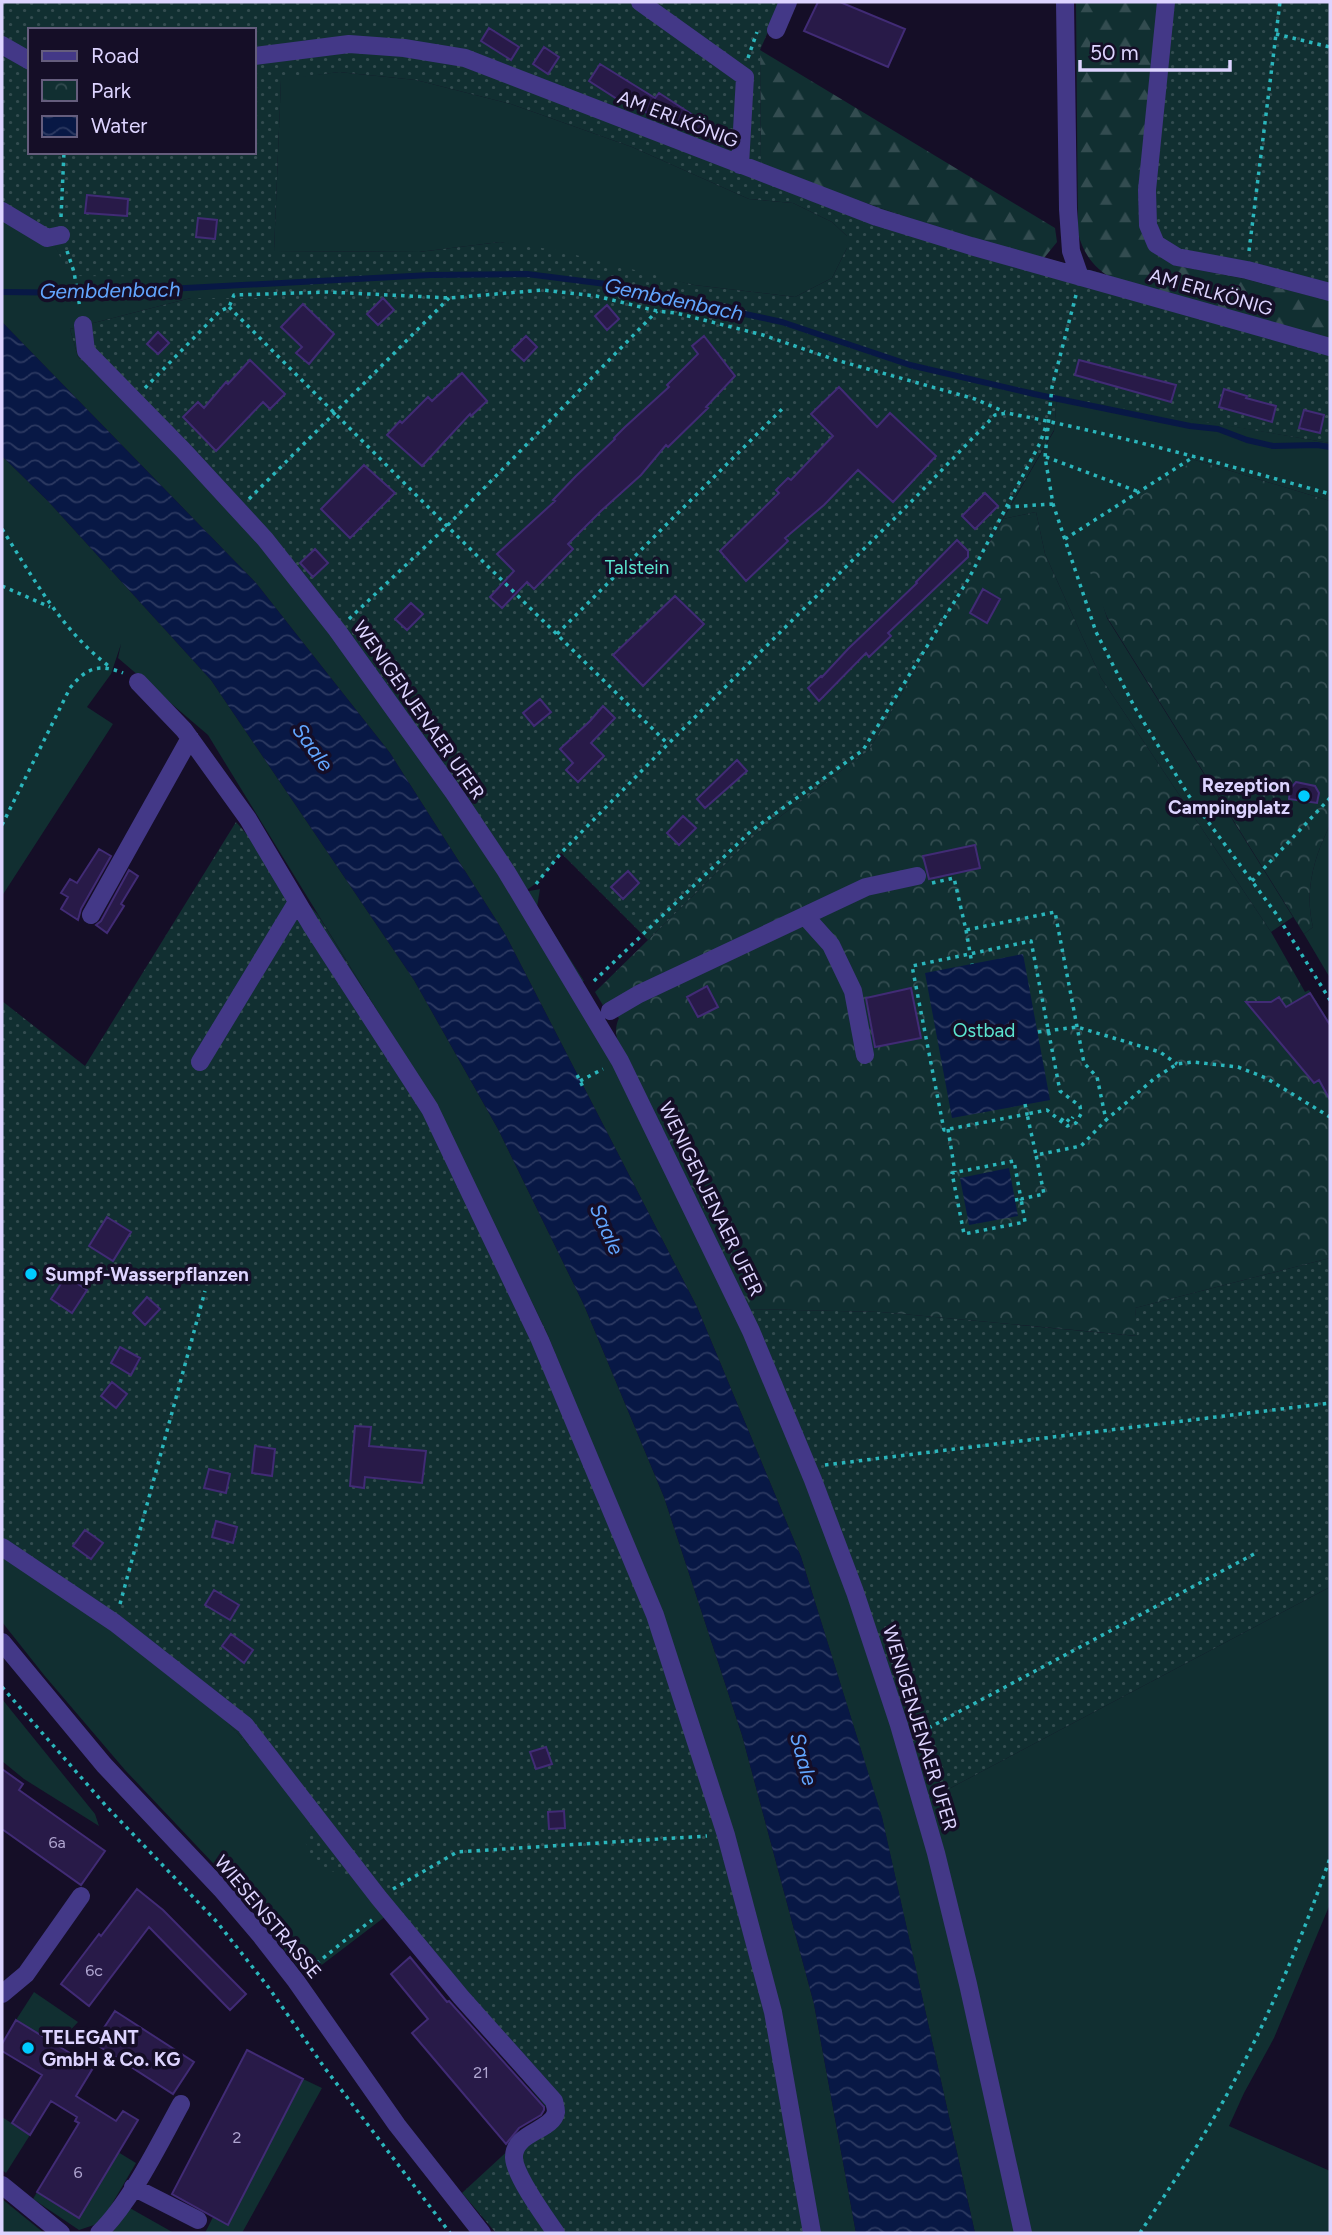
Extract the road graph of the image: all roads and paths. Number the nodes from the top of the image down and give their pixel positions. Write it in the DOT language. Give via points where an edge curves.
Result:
graph roads {
  1 [pos="640,2"];
  2 [pos="788,2"];
  3 [pos="1065,2"];
  4 [pos="1166,2"];
  5 [pos="1280,2"];
  6 [pos="769,26"];
  7 [pos="1276,34"];
  8 [pos="2,45"];
  9 [pos="1330,47"];
  10 [pos="256,56"];
  11 [pos="28,60"];
  12 [pos="745,77"];
  13 [pos="65,154"];
  14 [pos="740,165"];
  15 [pos="2,211"];
  16 [pos="61,235"];
  17 [pos="1247,271"];
  18 [pos="1080,277"];
  19 [pos="1330,292"];
  20 [pos="78,297"];
  21 [pos="450,298"];
  22 [pos="229,307"];
  23 [pos="657,311"];
  24 [pos="83,325"];
  25 [pos="1330,347"];
  26 [pos="133,400"];
  27 [pos="784,407"];
  28 [pos="335,413"];
  29 [pos="1007,413"];
  30 [pos="1048,421"];
  31 [pos="1195,456"];
  32 [pos="1045,457"];
  33 [pos="1139,492"];
  34 [pos="1330,494"];
  35 [pos="1053,504"];
  36 [pos="1007,507"];
  37 [pos="238,510"];
  38 [pos="447,526"];
  39 [pos="2,529"];
  40 [pos="1065,539"];
  41 [pos="2,586"];
  42 [pos="52,608"];
  43 [pos="337,630"];
  44 [pos="557,634"];
  45 [pos="111,668"];
  46 [pos="138,682"];
  47 [pos="190,738"];
  48 [pos="668,744"];
  49 [pos="1330,798"];
  50 [pos="2,825"];
  51 [pos="917,876"];
  52 [pos="1252,881"];
  53 [pos="532,886"];
  54 [pos="297,902"];
  55 [pos="91,915"];
  56 [pos="805,916"];
  57 [pos="966,930"];
  58 [pos="970,954"];
  59 [pos="972,964"];
  60 [pos="581,993"];
  61 [pos="1330,1000"];
  62 [pos="610,1011"];
  63 [pos="1077,1027"];
  64 [pos="1050,1030"];
  65 [pos="1038,1032"];
  66 [pos="865,1055"];
  67 [pos="620,1061"];
  68 [pos="200,1062"];
  69 [pos="1177,1063"];
  70 [pos="577,1075"];
  71 [pos="580,1081"];
  72 [pos="583,1087"];
  73 [pos="1025,1104"];
  74 [pos="1027,1114"];
  75 [pos="1073,1117"];
  76 [pos="1330,1117"];
  77 [pos="1061,1121"];
  78 [pos="1106,1121"];
  79 [pos="948,1129"];
  80 [pos="1036,1155"];
  81 [pos="955,1172"];
  82 [pos="1021,1199"];
  83 [pos="1015,1200"];
  84 [pos="205,1291"];
  85 [pos="1330,1403"];
  86 [pos="808,1467"];
  87 [pos="2,1547"];
  88 [pos="1254,1554"];
  89 [pos="115,1623"];
  90 [pos="2,1642"];
  91 [pos="2,1687"];
  92 [pos="904,1741"];
  93 [pos="726,1835"];
  94 [pos="1330,1858"];
  95 [pos="81,1896"];
  96 [pos="384,1903"];
  97 [pos="296,1981"];
  98 [pos="2,1994"];
  99 [pos="181,2104"];
  100 [pos="2,2185"];
  101 [pos="133,2187"];
  102 [pos="198,2220"];
  103 [pos="61,2233"];
  104 [pos="99,2233"];
  105 [pos="450,2233"];
  106 [pos="482,2233"];
  107 [pos="556,2233"];
  108 [pos="813,2233"];
  109 [pos="1023,2233"];
  110 [pos="1140,2233"];
  1 -- 12 [label="street"];
  2 -- 6 [label="street"];
  3 -- 18 [label="street" via="1068,209 1071,251"];
  4 -- 17 [label="street" via="1147,190 1148,225 1156,244 1177,257"];
  5 -- 7 [label="path"];
  6 -- 12 [label="path" via="748,53"];
  7 -- 9 [label="path"];
  7 -- 17 [label="path"];
  8 -- 11 [label="street"];
  10 -- 14 [label="street, AM ERLKÖNIG" via="349,44 465,58"];
  12 -- 14 [label="street"];
  13 -- 16 [label="path"];
  14 -- 18 [label="street, AM ERLKÖNIG" via="877,217"];
  15 -- 16 [label="street" via="47,238"];
  16 -- 20 [label="path"];
  17 -- 19 [label="street"];
  18 -- 25 [label="street, AM ERLKÖNIG"];
  18 -- 30 [label="path"];
  21 -- 22 [label="path" via="328,292 234,295"];
  21 -- 23 [label="path" via="542,290 596,296"];
  21 -- 28 [label="path"];
  22 -- 26 [label="path"];
  22 -- 28 [label="path"];
  23 -- 29 [label="path" via="763,335 975,399"];
  23 -- 38 [label="path"];
  24 -- 26 [label="street, WENIGENJENAER UFER" via="86,351"];
  26 -- 37 [label="street, WENIGENJENAER UFER"];
  27 -- 44 [label="path"];
  28 -- 37 [label="path"];
  28 -- 38 [label="path"];
  29 -- 30 [label="path"];
  29 -- 48 [label="path" via="995,415"];
  30 -- 31 [label="path"];
  30 -- 32 [label="path"];
  30 -- 36 [label="path"];
  31 -- 33 [label="path"];
  31 -- 34 [label="path"];
  32 -- 33 [label="path"];
  32 -- 35 [label="path"];
  33 -- 40 [label="path"];
  35 -- 36 [label="path"];
  35 -- 40 [label="path"];
  36 -- 60 [label="path" via="969,578 863,750 751,831"];
  37 -- 43 [label="street, WENIGENJENAER UFER"];
  38 -- 43 [label="path"];
  38 -- 44 [label="path"];
  39 -- 42 [label="path"];
  40 -- 52 [label="path" via="1096,632 1135,708 1189,796"];
  41 -- 42 [label="path"];
  42 -- 45 [label="path"];
  43 -- 60 [label="street, WENIGENJENAER UFER" via="461,804"];
  44 -- 48 [label="path"];
  45 -- 46 [label="path"];
  45 -- 50 [label="path" via="86,671 70,688"];
  46 -- 47 [label="street"];
  47 -- 54 [label="street" via="248,820"];
  47 -- 55 [label="street"];
  48 -- 53 [label="path"];
  49 -- 52 [label="path"];
  51 -- 56 [label="street" via="866,887"];
  51 -- 57 [label="path" via="919,885 954,878"];
  52 -- 61 [label="path"];
  54 -- 68 [label="street"];
  54 -- 93 [label="street" via="430,1110 540,1340 655,1615"];
  56 -- 62 [label="street"];
  56 -- 66 [label="street" via="831,945 853,991"];
  57 -- 58 [label="path"];
  57 -- 63 [label="path" via="1055,912"];
  58 -- 59 [label="path"];
  58 -- 64 [label="path" via="1031,941"];
  58 -- 79 [label="path" via="912,966 944,1130"];
  60 -- 67 [label="street, WENIGENJENAER UFER"];
  63 -- 64 [label="path"];
  63 -- 69 [label="path" via="1160,1052"];
  63 -- 78 [label="path" via="1084,1063 1097,1077"];
  64 -- 65 [label="path"];
  64 -- 77 [label="path" via="1060,1091 1080,1106 1081,1114 1076,1123 1067,1126"];
  67 -- 71 [label="path"];
  67 -- 86 [label="street, WENIGENJENAER UFER" via="751,1331"];
  69 -- 76 [label="path" via="1238,1068 1266,1078"];
  69 -- 78 [label="path"];
  70 -- 71 [label="path"];
  71 -- 72 [label="path"];
  73 -- 74 [label="path"];
  74 -- 77 [label="path" via="1047,1110"];
  74 -- 79 [label="path"];
  74 -- 80 [label="path"];
  75 -- 77 [label="path" via="1070,1122 1064,1117"];
  78 -- 80 [label="path" via="1081,1146"];
  79 -- 81 [label="path"];
  80 -- 82 [label="path" via="1044,1194"];
  81 -- 82 [label="path" via="1014,1161"];
  81 -- 82 [label="path" via="964,1234 1025,1222"];
  82 -- 83 [label="path"];
  84 -- 89 [label="path"];
  85 -- 86 [label="path"];
  86 -- 92 [label="street, WENIGENJENAER UFER"];
  87 -- 89 [label="street"];
  88 -- 92 [label="path"];
  89 -- 96 [label="street" via="245,1725"];
  90 -- 97 [label="street, WIESENSTRASSE" via="104,1765 221,1889"];
  91 -- 105 [label="path" via="100,1800 217,1922"];
  92 -- 109 [label="street, WENIGENJENAER UFER" via="968,1984"];
  93 -- 96 [label="path" via="457,1852"];
  93 -- 108 [label="street" via="773,2012"];
  94 -- 110 [label="path" via="1264,2023 1219,2108"];
  95 -- 98 [label="street" via="26,1975"];
  96 -- 97 [label="path"];
  96 -- 107 [label="street" via="554,2101 556,2113 551,2122 528,2135 515,2148 514,2159 528,2193"];
  97 -- 106 [label="street, WIESENSTRASSE" via="397,2125"];
  99 -- 101 [label="street"];
  100 -- 103 [label="street"];
  101 -- 102 [label="street"];
  101 -- 104 [label="street"];
}
